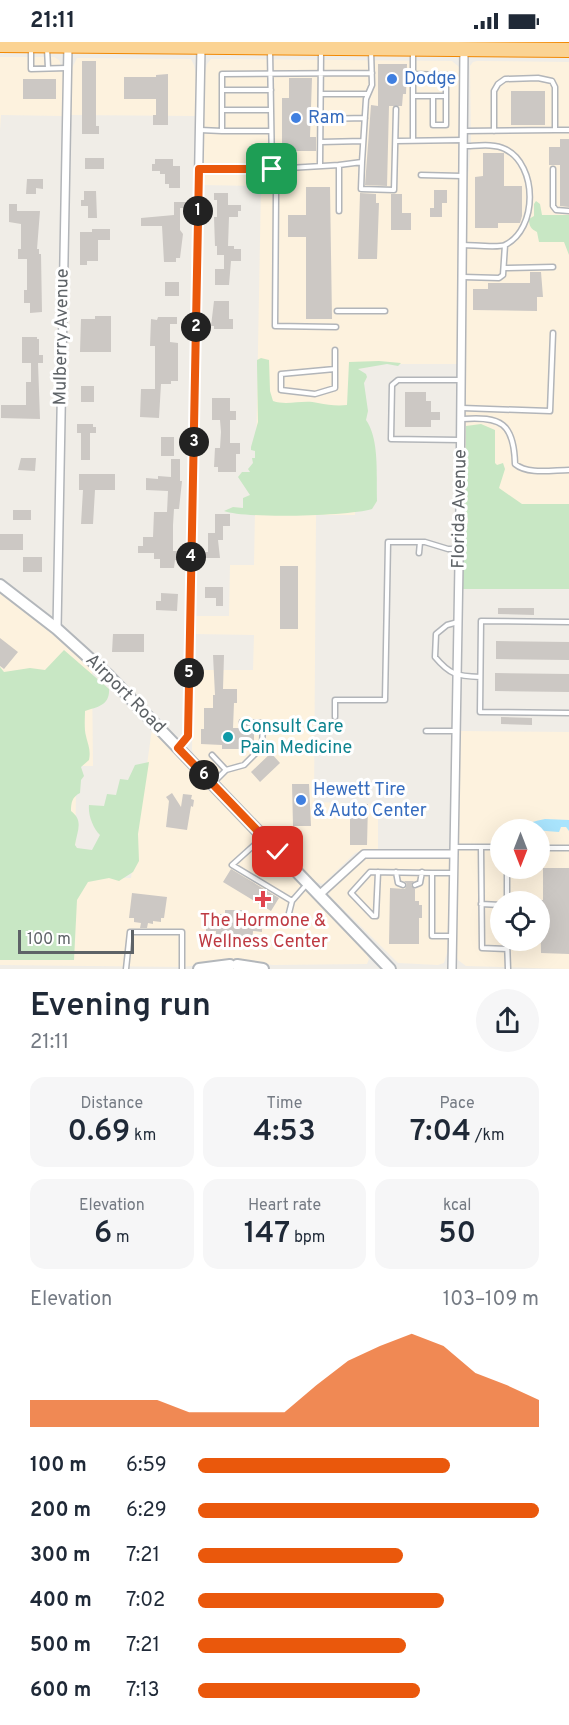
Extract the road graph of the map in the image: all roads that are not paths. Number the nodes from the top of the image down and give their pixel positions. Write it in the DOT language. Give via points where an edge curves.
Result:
graph roads {
  1 [pos="74,44"];
  2 [pos="131,44"];
  3 [pos="163,44"];
  4 [pos="0,45"];
  5 [pos="31,45"];
  6 [pos="46,45"];
  7 [pos="254,45"];
  8 [pos="434,45"];
  9 [pos="376,46"];
  10 [pos="517,46"];
  11 [pos="201,47"];
  12 [pos="270,47"];
  13 [pos="321,48"];
  14 [pos="413,49"];
  15 [pos="464,49"];
  16 [pos="569,50"];
  17 [pos="48,68"];
  18 [pos="68,68"];
  19 [pos="372,73"];
  20 [pos="271,74"];
  21 [pos="321,74"];
  22 [pos="413,74"];
  23 [pos="222,90"];
  24 [pos="271,90"];
  25 [pos="321,94"];
  26 [pos="368,94"];
  27 [pos="413,96"];
  28 [pos="433,96"];
  29 [pos="446,96"];
  30 [pos="396,109"];
  31 [pos="222,110"];
  32 [pos="271,110"];
  33 [pos="365,118"];
  34 [pos="321,119"];
  35 [pos="200,130"];
  36 [pos="555,130"];
  37 [pos="569,130"];
  38 [pos="222,131"];
  39 [pos="271,131"];
  40 [pos="464,131"];
  41 [pos="494,131"];
  42 [pos="413,140"];
  43 [pos="363,141"];
  44 [pos="396,141"];
  45 [pos="321,142"];
  46 [pos="464,143"];
  47 [pos="362,162"];
  48 [pos="320,165"];
  49 [pos="339,165"];
  50 [pos="199,169"];
  51 [pos="272,169"];
  52 [pos="554,169"];
  53 [pos="421,175"];
  54 [pos="463,176"];
  55 [pos="339,211"];
  56 [pos="569,211"];
  57 [pos="463,245"];
  58 [pos="505,245"];
  59 [pos="553,267"];
  60 [pos="505,268"];
  61 [pos="462,277"];
  62 [pos="337,310"];
  63 [pos="385,311"];
  64 [pos="336,327"];
  65 [pos="553,333"];
  66 [pos="335,350"];
  67 [pos="335,369"];
  68 [pos="461,380"];
  69 [pos="461,408"];
  70 [pos="461,419"];
  71 [pos="461,440"];
  72 [pos="569,470"];
  73 [pos="420,542"];
  74 [pos="459,549"];
  75 [pos="419,554"];
  76 [pos="0,585"];
  77 [pos="458,622"];
  78 [pos="569,622"];
  79 [pos="57,629"];
  80 [pos="457,676"];
  81 [pos="480,677"];
  82 [pos="569,713"];
  83 [pos="335,717"];
  84 [pos="243,722"];
  85 [pos="426,731"];
  86 [pos="456,731"];
  87 [pos="178,748"];
  88 [pos="212,755"];
  89 [pos="226,770"];
  90 [pos="212,783"];
  91 [pos="263,837"];
  92 [pos="482,847"];
  93 [pos="490,847"];
  94 [pos="550,848"];
  95 [pos="569,848"];
  96 [pos="454,850"];
  97 [pos="378,872"];
  98 [pos="396,872"];
  99 [pos="422,872"];
  100 [pos="432,873"];
  101 [pos="454,873"];
  102 [pos="308,883"];
  103 [pos="403,885"];
  104 [pos="415,885"];
  105 [pos="319,895"];
  106 [pos="292,901"];
  107 [pos="481,904"];
  108 [pos="490,904"];
  109 [pos="289,913"];
  110 [pos="452,936"];
  111 [pos="490,948"];
  112 [pos="507,951"];
  113 [pos="233,967"];
  114 [pos="126,969"];
  115 [pos="182,969"];
  116 [pos="199,969"];
  117 [pos="263,969"];
  118 [pos="390,969"];
  119 [pos="452,969"];
  120 [pos="508,969"];
  1 -- 2 [label="highway"];
  1 -- 6 [label="highway"];
  1 -- 18 [label="street, Mulberry Avenue"];
  2 -- 3 [label="highway"];
  3 -- 11 [label="highway"];
  4 -- 5 [label="highway"];
  5 -- 6 [label="highway"];
  5 -- 17 [label="lane" via="31,69"];
  6 -- 17 [label="lane"];
  7 -- 11 [label="highway"];
  7 -- 12 [label="highway"];
  8 -- 14 [label="highway"];
  8 -- 15 [label="highway"];
  9 -- 13 [label="highway"];
  9 -- 14 [label="highway"];
  9 -- 19 [label="lane"];
  10 -- 15 [label="highway"];
  10 -- 16 [label="highway"];
  11 -- 35 [label="street"];
  12 -- 13 [label="highway"];
  12 -- 20 [label="lane"];
  13 -- 21 [label="lane"];
  14 -- 22 [label="lane"];
  15 -- 40 [label="street, Florida Avenue"];
  17 -- 18 [label="lane"];
  18 -- 79 [label="street, Mulberry Avenue"];
  19 -- 21 [label="lane"];
  19 -- 26 [label="lane"];
  20 -- 21 [label="lane"];
  20 -- 23 [label="lane" via="222,74"];
  20 -- 24 [label="lane"];
  21 -- 25 [label="lane"];
  22 -- 27 [label="lane"];
  22 -- 29 [label="lane" via="446,75"];
  23 -- 24 [label="lane"];
  23 -- 31 [label="lane"];
  24 -- 32 [label="lane"];
  25 -- 26 [label="lane"];
  25 -- 34 [label="lane"];
  26 -- 33 [label="lane"];
  27 -- 28 [label="lane"];
  27 -- 42 [label="lane"];
  28 -- 29 [label="lane"];
  28 -- 29 [label="lane" via="433,125 446,125"];
  30 -- 44 [label="lane"];
  31 -- 32 [label="lane"];
  31 -- 38 [label="lane"];
  32 -- 39 [label="lane"];
  33 -- 34 [label="lane"];
  33 -- 43 [label="lane"];
  34 -- 45 [label="lane"];
  35 -- 38 [label="lane"];
  35 -- 50 [label="street"];
  36 -- 37 [label="lane"];
  36 -- 41 [label="lane"];
  36 -- 41 [label="lane" via="555,87 552,81 538,78 505,79 498,84 494,91"];
  38 -- 39 [label="lane"];
  39 -- 51 [label="lane"];
  40 -- 41 [label="lane"];
  40 -- 46 [label="street, Florida Avenue"];
  42 -- 44 [label="lane"];
  42 -- 46 [label="lane"];
  43 -- 45 [label="lane"];
  43 -- 47 [label="lane"];
  44 -- 47 [label="lane" via="394,190 361,189"];
  45 -- 48 [label="lane"];
  46 -- 54 [label="street, Florida Avenue"];
  46 -- 58 [label="lane" via="506,149 524,168 528,184 526,224"];
  47 -- 49 [label="lane"];
  48 -- 49 [label="lane"];
  48 -- 51 [label="lane"];
  49 -- 55 [label="lane"];
  50 -- 51 [label="lane"];
  50 -- 87 [label="street" via="188,736"];
  51 -- 64 [label="lane" via="276,194 275,326"];
  52 -- 56 [label="lane" via="553,206"];
  53 -- 54 [label="lane"];
  54 -- 57 [label="street, Florida Avenue"];
  57 -- 58 [label="lane"];
  57 -- 61 [label="street, Florida Avenue"];
  58 -- 60 [label="lane"];
  59 -- 60 [label="lane"];
  60 -- 61 [label="lane" via="499,278"];
  61 -- 68 [label="street, Florida Avenue"];
  62 -- 63 [label="lane"];
  65 -- 69 [label="lane" via="550,411"];
  66 -- 67 [label="lane"];
  67 -- 67 [label="lane" via="335,388 328,391 315,394 281,390 281,374"];
  68 -- 69 [label="street, Florida Avenue"];
  68 -- 71 [label="lane" via="398,380 392,385 391,407 391,439"];
  69 -- 70 [label="street, Florida Avenue"];
  70 -- 71 [label="street, Florida Avenue"];
  70 -- 72 [label="lane" via="497,420 507,427 515,464 520,469"];
  71 -- 74 [label="street, Florida Avenue"];
  73 -- 74 [label="lane"];
  73 -- 75 [label="lane"];
  73 -- 83 [label="lane" via="388,542 385,700 335,700"];
  74 -- 77 [label="street, Florida Avenue"];
  76 -- 79 [label="main road, Airport Road"];
  77 -- 80 [label="street, Florida Avenue"];
  77 -- 80 [label="lane" via="436,634 435,645 435,657"];
  78 -- 81 [label="lane" via="482,621"];
  79 -- 87 [label="main road, Airport Road"];
  80 -- 81 [label="lane"];
  80 -- 86 [label="street, Florida Avenue"];
  81 -- 82 [label="lane" via="480,712"];
  84 -- 89 [label="lane" via="263,723 262,747 244,765"];
  85 -- 86 [label="lane"];
  86 -- 96 [label="street, Florida Avenue"];
  87 -- 90 [label="main road, Airport Road"];
  88 -- 89 [label="lane"];
  89 -- 90 [label="lane"];
  90 -- 91 [label="main road, Airport Road"];
  91 -- 102 [label="main road, Airport Road"];
  91 -- 106 [label="lane" via="232,865"];
  92 -- 93 [label="lane"];
  92 -- 96 [label="lane"];
  92 -- 107 [label="lane"];
  94 -- 95 [label="lane"];
  96 -- 101 [label="street, Florida Avenue"];
  96 -- 105 [label="street" via="364,854"];
  97 -- 97 [label="lane" via="370,872 351,893 373,916"];
  97 -- 98 [label="lane"];
  98 -- 99 [label="lane"];
  98 -- 103 [label="lane" via="398,883"];
  99 -- 100 [label="lane"];
  99 -- 104 [label="lane" via="420,883"];
  100 -- 101 [label="lane"];
  100 -- 110 [label="lane" via="432,936"];
  101 -- 110 [label="street, Florida Avenue"];
  102 -- 105 [label="main road, Airport Road"];
  102 -- 106 [label="lane"];
  105 -- 118 [label="main road, Airport Road"];
  106 -- 109 [label="lane"];
  107 -- 108 [label="lane"];
  107 -- 111 [label="lane" via="482,948"];
  110 -- 119 [label="street, Florida Avenue"];
  112 -- 120 [label="lane"];
  113 -- 116 [label="main road"];
  113 -- 117 [label="main road"];
  114 -- 115 [label="lane" via="130,932 182,932"];
}
